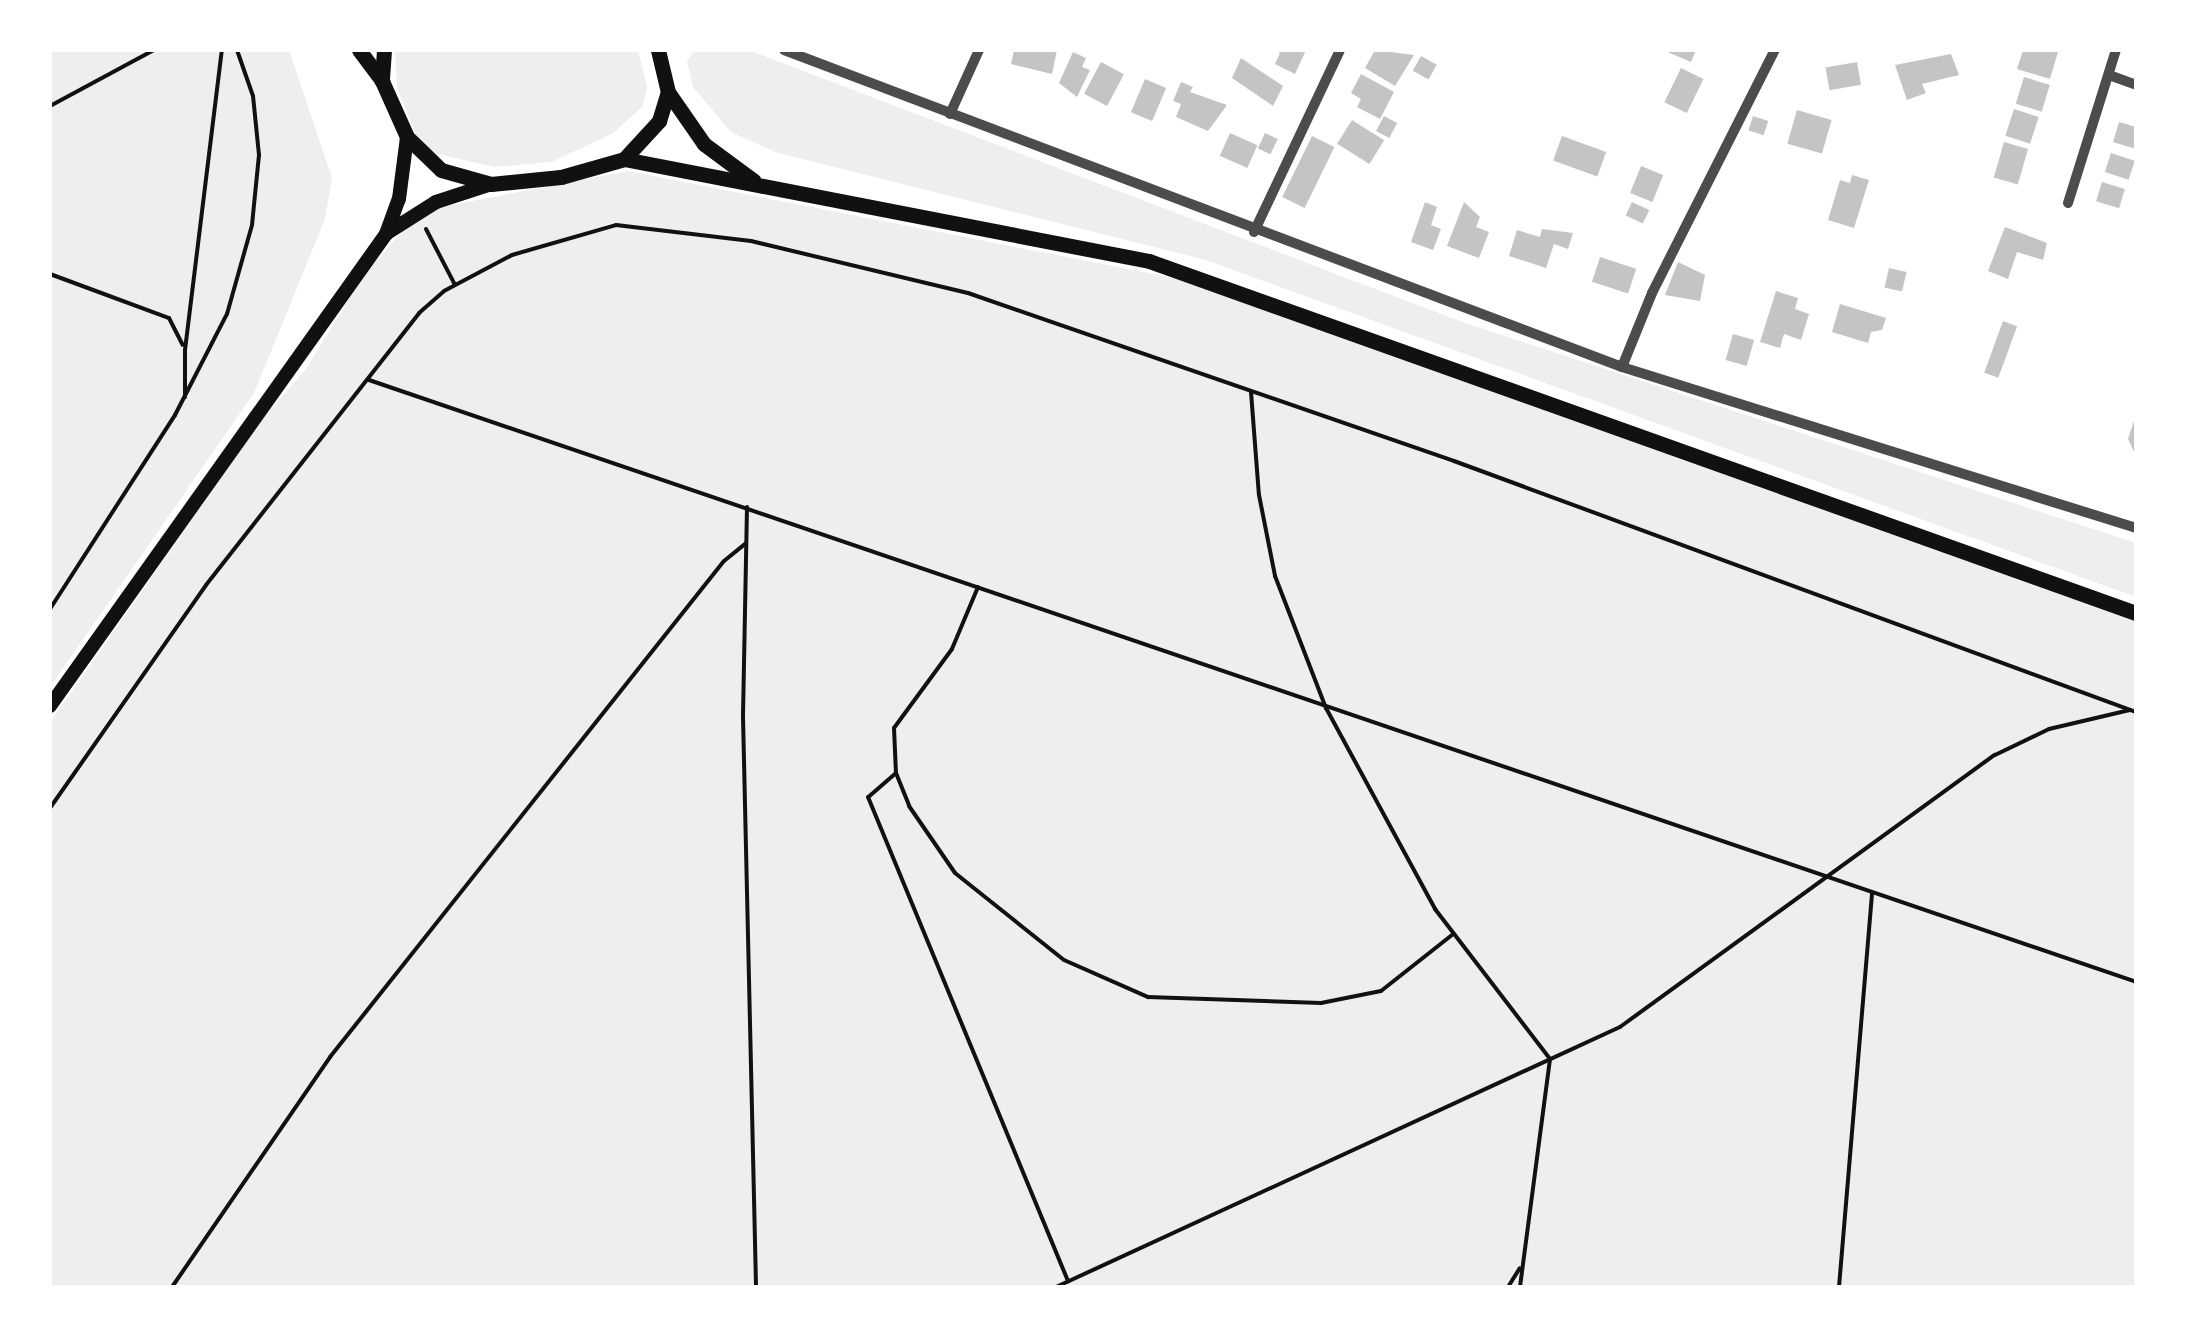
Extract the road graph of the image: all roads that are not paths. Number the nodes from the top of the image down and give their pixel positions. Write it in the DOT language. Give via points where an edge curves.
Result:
graph roads {
  1 [pos="359,50"];
  2 [pos="384,50"];
  3 [pos="658,50"];
  4 [pos="784,50"];
  5 [pos="979,50"];
  6 [pos="1340,50"];
  7 [pos="1775,50"];
  8 [pos="2116,50"];
  9 [pos="2109,75"];
  10 [pos="382,81"];
  11 [pos="2136,84"];
  12 [pos="668,92"];
  13 [pos="950,114"];
  14 [pos="407,137"];
  15 [pos="624,159"];
  16 [pos="491,184"];
  17 [pos="765,188"];
  18 [pos="2068,203"];
  19 [pos="1254,232"];
  20 [pos="386,234"];
  21 [pos="1622,367"];
  22 [pos="2136,528"];
  23 [pos="2136,613"];
  24 [pos="50,706"];
  1 -- 10 [label="main road"];
  2 -- 10 [label="main road"];
  3 -- 12 [label="main road"];
  4 -- 13 [label="street"];
  5 -- 13 [label="street"];
  6 -- 19 [label="street"];
  7 -- 21 [label="street" via="1652,293"];
  8 -- 9 [label="street"];
  9 -- 11 [label="street"];
  9 -- 18 [label="street"];
  10 -- 14 [label="main road"];
  12 -- 15 [label="main road" via="659,121"];
  12 -- 17 [label="main road" via="704,144"];
  13 -- 19 [label="street"];
  14 -- 16 [label="main road" via="440,170"];
  14 -- 20 [label="main road" via="399,199"];
  15 -- 16 [label="main road" via="561,178"];
  15 -- 17 [label="main road"];
  16 -- 20 [label="main road" via="418,211"];
  17 -- 23 [label="main road" via="1149,260"];
  19 -- 21 [label="street"];
  20 -- 24 [label="main road"];
  21 -- 22 [label="street"];
}
